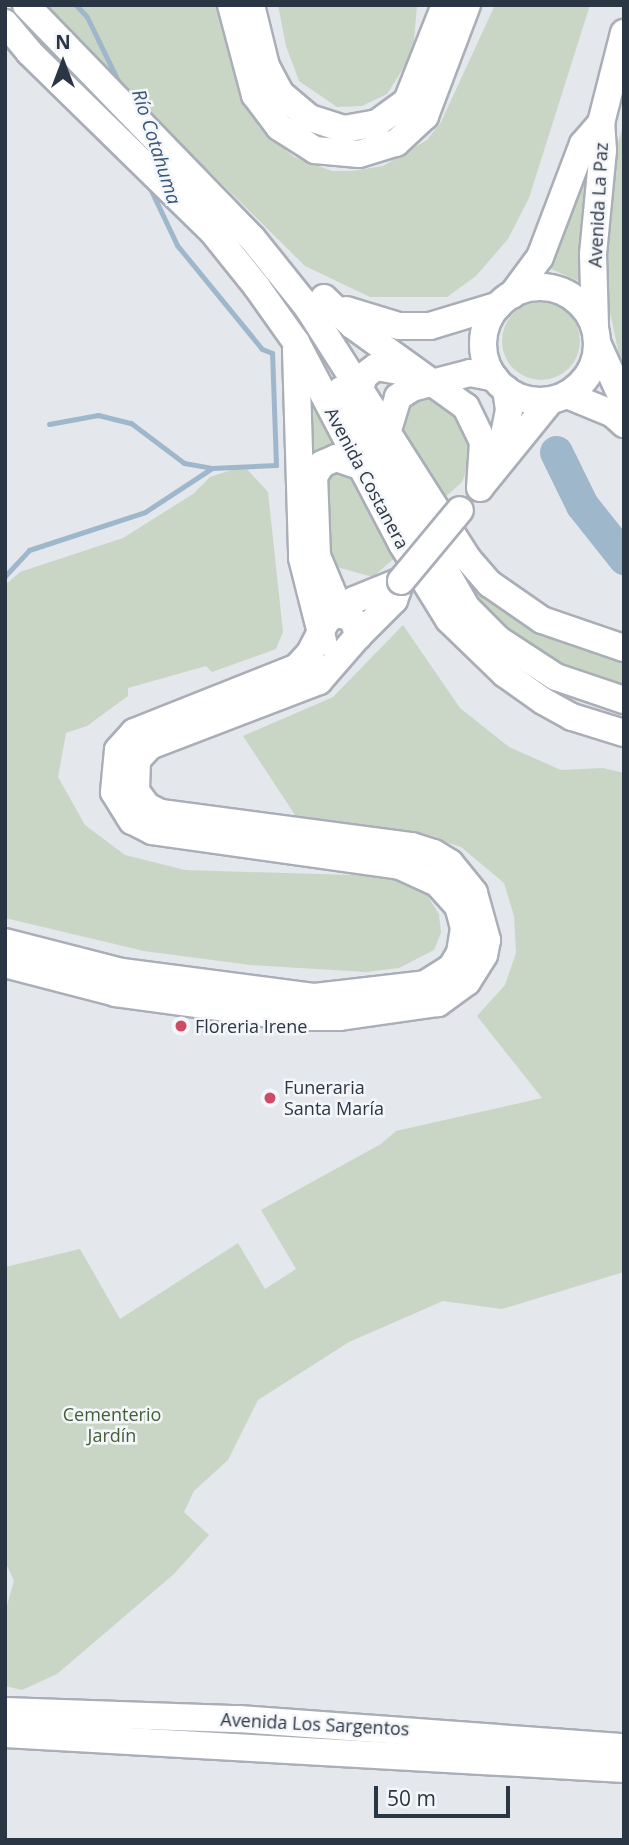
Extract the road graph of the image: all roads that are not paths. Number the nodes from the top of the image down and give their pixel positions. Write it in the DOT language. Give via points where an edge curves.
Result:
graph roads {
  1 [pos="26,5"];
  2 [pos="230,5"];
  3 [pos="251,5"];
  4 [pos="444,5"];
  5 [pos="467,5"];
  6 [pos="5,23"];
  7 [pos="624,33"];
  8 [pos="601,123"];
  9 [pos="284,282"];
  10 [pos="324,298"];
  11 [pos="505,300"];
  12 [pos="596,337"];
  13 [pos="296,342"];
  14 [pos="431,381"];
  15 [pos="500,384"];
  16 [pos="359,387"];
  17 [pos="559,397"];
  18 [pos="624,402"];
  19 [pos="355,413"];
  20 [pos="624,424"];
  21 [pos="388,430"];
  22 [pos="499,460"];
  23 [pos="359,466"];
  24 [pos="480,488"];
  25 [pos="326,581"];
  26 [pos="401,581"];
  27 [pos="370,592"];
  28 [pos="341,613"];
  29 [pos="321,634"];
  30 [pos="353,642"];
  31 [pos="624,648"];
  32 [pos="279,688"];
  33 [pos="624,700"];
  34 [pos="543,701"];
  35 [pos="624,716"];
  36 [pos="624,733"];
  37 [pos="5,942"];
  38 [pos="5,964"];
  39 [pos="119,983"];
  40 [pos="5,1711"];
  41 [pos="5,1734"];
  42 [pos="624,1747"];
  43 [pos="624,1769"];
  1 -- 9 [label="main road, Avenida Costanera" via="252,238"];
  2 -- 5 [label="main road" via="255,95 279,127 315,150 359,154 396,143 425,116"];
  3 -- 4 [label="main road" via="266,66 281,94 310,118 344,129 377,123 407,101"];
  6 -- 13 [label="main road, Avenida Costanera" via="213,232"];
  7 -- 8 [label="main road, Avenida La Paz"];
  8 -- 11 [label="main road, Avenida La Paz" via="583,144 540,257"];
  8 -- 12 [label="main road, Avenida La Paz" via="603,150 593,254"];
  9 -- 10 [label="main road"];
  9 -- 16 [label="main road, Avenida Costanera" via="307,308"];
  9 -- 19 [label="main road" via="297,315"];
  10 -- 11 [label="main road" via="362,318 399,326 465,319"];
  10 -- 14 [label="main road"];
  11 -- 12 [label="main road" via="536,288 562,291 588,313"];
  11 -- 15 [label="main road" via="490,318 483,349"];
  12 -- 17 [label="main road" via="589,374"];
  12 -- 18 [label="main road"];
  13 -- 23 [label="main road, Avenida Costanera"];
  13 -- 29 [label="main road" via="302,558"];
  14 -- 15 [label="main road" via="470,373"];
  14 -- 16 [label="main road" via="393,367 376,367"];
  14 -- 21 [label="main road" via="398,397"];
  14 -- 24 [label="main road" via="466,407 479,427 483,442"];
  15 -- 17 [label="main road" via="520,397"];
  15 -- 22 [label="main road" via="509,410"];
  16 -- 19 [label="main road"];
  16 -- 21 [label="main road, Avenida Costanera"];
  17 -- 20 [label="main road" via="613,414"];
  17 -- 22 [label="main road"];
  19 -- 33 [label="main road" via="467,608 499,640 556,677"];
  21 -- 31 [label="main road, Avenida Costanera" via="468,559 490,584 542,620"];
  22 -- 24 [label="main road"];
  23 -- 25 [label="main road" via="336,458 322,464 314,476 317,556"];
  23 -- 34 [label="main road, Avenida Costanera" via="449,620 505,674"];
  24 -- 26 [label="main road, bridge"];
  25 -- 27 [label="main road" via="351,592"];
  25 -- 28 [label="main road"];
  26 -- 27 [label="main road"];
  26 -- 30 [label="main road" via="394,600"];
  27 -- 28 [label="main road"];
  28 -- 29 [label="main road" via="327,619"];
  28 -- 30 [label="main road" via="354,621"];
  29 -- 30 [label="main road" via="333,649"];
  29 -- 32 [label="main road"];
  30 -- 32 [label="main road" via="319,681"];
  32 -- 39 [label="main road" via="169,727 123,778 125,813 152,831 349,849 400,866 437,883 458,906 484,955 467,982 438,1003 314,1008"];
  34 -- 35 [label="main road"];
  34 -- 36 [label="main road, Avenida Costanera" via="572,717"];
  37 -- 39 [label="main road"];
  38 -- 39 [label="main road"];
  40 -- 42 [label="main road, Avenida Los Sargentos" via="252,1720"];
  41 -- 43 [label="main road, Avenida Los Sargentos"];
}
